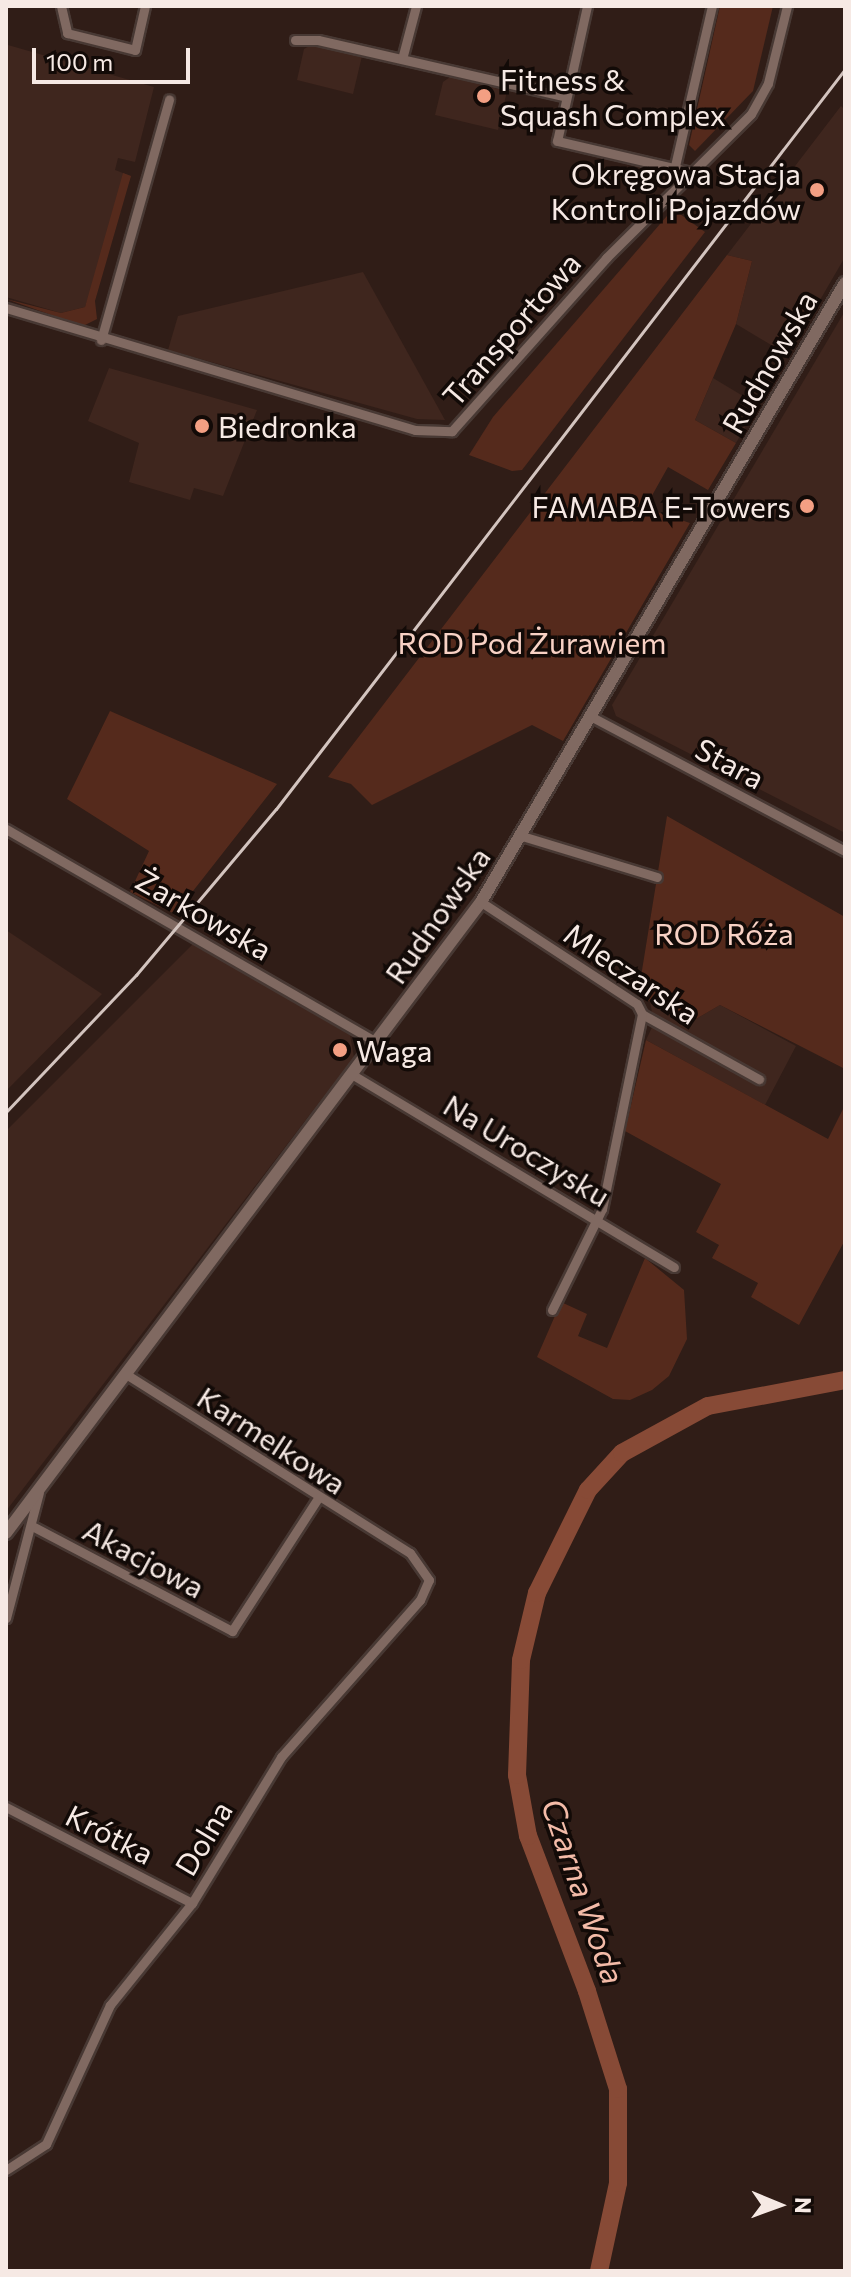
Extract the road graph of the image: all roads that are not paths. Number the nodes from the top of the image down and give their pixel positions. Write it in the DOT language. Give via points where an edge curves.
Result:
graph roads {
  1 [pos="61,6"];
  2 [pos="145,6"];
  3 [pos="416,6"];
  4 [pos="587,6"];
  5 [pos="712,6"];
  6 [pos="787,6"];
  7 [pos="295,40"];
  8 [pos="402,59"];
  9 [pos="566,97"];
  10 [pos="169,99"];
  11 [pos="675,166"];
  12 [pos="691,172"];
  13 [pos="845,283"];
  14 [pos="6,308"];
  15 [pos="101,340"];
  16 [pos="592,717"];
  17 [pos="6,829"];
  18 [pos="522,836"];
  19 [pos="845,851"];
  20 [pos="657,877"];
  21 [pos="481,902"];
  22 [pos="642,1014"];
  23 [pos="377,1042"];
  24 [pos="353,1075"];
  25 [pos="759,1079"];
  26 [pos="596,1219"];
  27 [pos="674,1267"];
  28 [pos="552,1310"];
  29 [pos="127,1375"];
  30 [pos="39,1492"];
  31 [pos="318,1498"];
  32 [pos="34,1527"];
  33 [pos="6,1533"];
  34 [pos="394,1542"];
  35 [pos="6,1618"];
  36 [pos="6,1807"];
  37 [pos="192,1903"];
  38 [pos="6,2170"];
  1 -- 2 [label="street" via="67,33 135,50"];
  3 -- 8 [label="street"];
  4 -- 9 [label="street"];
  5 -- 11 [label="street"];
  6 -- 12 [label="street, Transportowa" via="761,99"];
  7 -- 8 [label="street" via="318,40"];
  8 -- 9 [label="street"];
  9 -- 11 [label="street" via="557,141"];
  10 -- 15 [label="street"];
  11 -- 12 [label="street"];
  12 -- 15 [label="street, Transportowa" via="546,323 463,422 442,434"];
  13 -- 16 [label="main road, Rudnowska"];
  14 -- 15 [label="street, Transportowa"];
  16 -- 18 [label="main road, Rudnowska"];
  16 -- 19 [label="street, Stara"];
  17 -- 23 [label="street, Żarkowska"];
  18 -- 20 [label="street"];
  18 -- 21 [label="main road, Rudnowska"];
  21 -- 22 [label="street, Mleczarska" via="637,1004"];
  21 -- 23 [label="main road, Rudnowska"];
  22 -- 25 [label="street, Mleczarska"];
  22 -- 26 [label="street"];
  23 -- 24 [label="main road, Rudnowska"];
  24 -- 26 [label="street, Na Uroczysku"];
  24 -- 29 [label="main road, Rudnowska"];
  26 -- 27 [label="street, Na Uroczysku"];
  26 -- 28 [label="street"];
  29 -- 30 [label="main road, Rudnowska"];
  29 -- 31 [label="street, Karmelkowa"];
  30 -- 32 [label="street"];
  30 -- 33 [label="main road, Rudnowska"];
  31 -- 32 [label="street, Akacjowa" via="232,1631"];
  31 -- 34 [label="street, Karmelkowa"];
  32 -- 35 [label="street"];
  34 -- 37 [label="street, Dolna" via="422,1563 427,1589 281,1757"];
  36 -- 37 [label="street, Krótka"];
  37 -- 38 [label="street, Dolna" via="110,2005 46,2144"];
}
